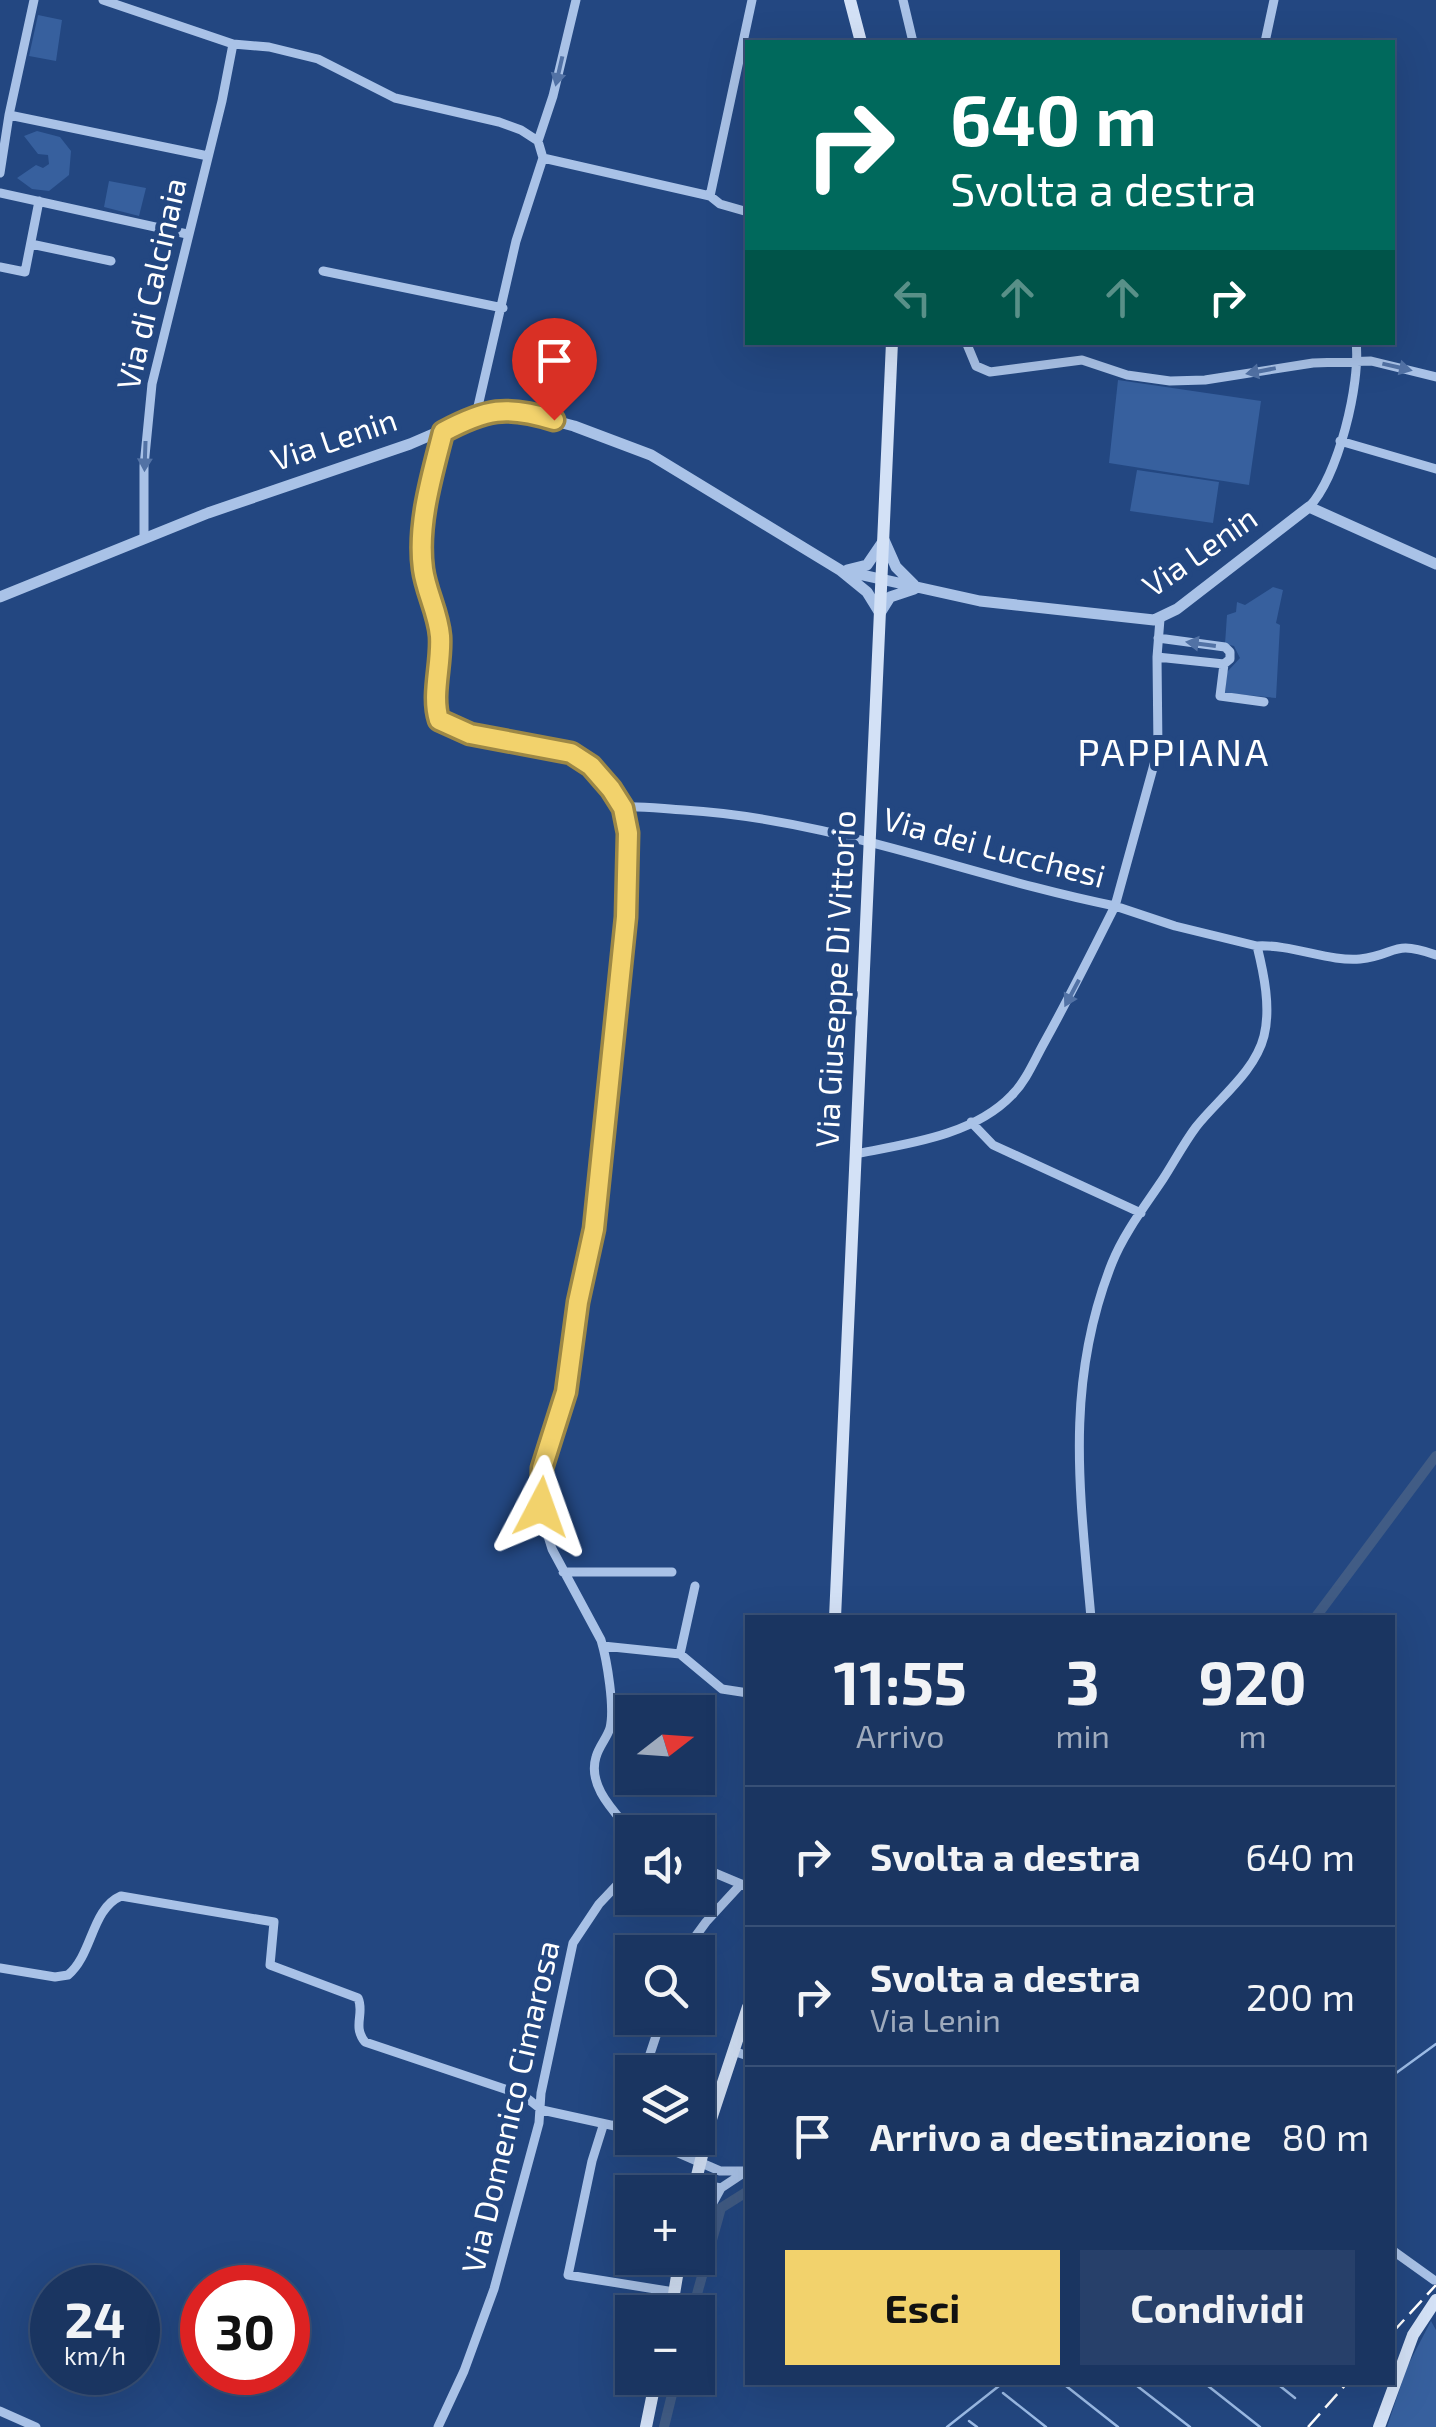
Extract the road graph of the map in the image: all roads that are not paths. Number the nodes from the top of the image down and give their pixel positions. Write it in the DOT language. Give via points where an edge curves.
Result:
graph roads {
  1 [pos="34,0"];
  2 [pos="103,0"];
  3 [pos="576,0"];
  4 [pos="752,0"];
  5 [pos="850,0"];
  6 [pos="903,0"];
  7 [pos="1274,0"];
  8 [pos="860,40"];
  9 [pos="913,40"];
  10 [pos="1265,40"];
  11 [pos="233,44"];
  12 [pos="8,115"];
  13 [pos="541,149"];
  14 [pos="208,156"];
  15 [pos="0,173"];
  16 [pos="0,193"];
  17 [pos="710,196"];
  18 [pos="39,202"];
  19 [pos="745,211"];
  20 [pos="187,234"];
  21 [pos="30,244"];
  22 [pos="111,261"];
  23 [pos="0,267"];
  24 [pos="323,271"];
  25 [pos="502,308"];
  26 [pos="892,345"];
  27 [pos="967,345"];
  28 [pos="1356,345"];
  29 [pos="1358,362"];
  30 [pos="1436,377"];
  31 [pos="476,415"];
  32 [pos="443,432"];
  33 [pos="1340,441"];
  34 [pos="1436,469"];
  35 [pos="1309,507"];
  36 [pos="144,539"];
  37 [pos="884,540"];
  38 [pos="1436,564"];
  39 [pos="840,570"];
  40 [pos="881,581"];
  41 [pos="918,588"];
  42 [pos="0,596"];
  43 [pos="880,613"];
  44 [pos="1160,619"];
  45 [pos="1158,638"];
  46 [pos="1156,657"];
  47 [pos="1224,664"];
  48 [pos="1264,702"];
  49 [pos="623,808"];
  50 [pos="870,842"];
  51 [pos="1116,906"];
  52 [pos="1257,946"];
  53 [pos="1436,955"];
  54 [pos="970,1122"];
  55 [pos="855,1154"];
  56 [pos="1141,1212"];
  57 [pos="563,1572"];
  58 [pos="672,1572"];
  59 [pos="695,1586"];
  60 [pos="835,1615"];
  61 [pos="1091,1615"];
  62 [pos="603,1646"];
  63 [pos="680,1654"];
  64 [pos="745,1692"];
  65 [pos="617,1815"];
  66 [pos="715,1873"];
  67 [pos="744,1886"];
  68 [pos="615,1888"];
  69 [pos="694,1935"];
  70 [pos="0,1968"];
  71 [pos="745,2016"];
  72 [pos="733,2051"];
  73 [pos="745,2055"];
  74 [pos="542,2110"];
  75 [pos="604,2126"];
  76 [pos="615,2126"];
  77 [pos="687,2155"];
  78 [pos="700,2160"];
  79 [pos="745,2172"];
  80 [pos="745,2173"];
  81 [pos="696,2175"];
  82 [pos="715,2187"];
  83 [pos="722,2188"];
  84 [pos="715,2200"];
  85 [pos="1395,2252"];
  86 [pos="678,2275"];
  87 [pos="1434,2280"];
  88 [pos="674,2292"];
  89 [pos="674,2295"];
  90 [pos="1436,2300"];
  91 [pos="1395,2385"];
  92 [pos="1395,2385"];
  93 [pos="653,2395"];
  94 [pos="0,2411"];
  95 [pos="36,2427"];
  96 [pos="438,2427"];
  97 [pos="646,2427"];
  98 [pos="1379,2427"];
  1 -- 12 [label="street"];
  2 -- 11 [label="street"];
  3 -- 13 [label="street, one-way"];
  4 -- 17 [label="street"];
  5 -- 8 [label="main road"];
  6 -- 9 [label="street"];
  7 -- 10 [label="street"];
  11 -- 13 [label="street" via="310,56 395,98 521,130"];
  11 -- 14 [label="street, Via di Calcinaia"];
  12 -- 14 [label="street"];
  12 -- 15 [label="street"];
  13 -- 17 [label="street"];
  13 -- 25 [label="street"];
  14 -- 20 [label="street, Via di Calcinaia"];
  16 -- 18 [label="street"];
  17 -- 19 [label="street"];
  18 -- 20 [label="street"];
  18 -- 21 [label="street"];
  20 -- 36 [label="street, Via di Calcinaia, one-way" via="146,414"];
  21 -- 22 [label="street"];
  21 -- 23 [label="street" via="25,272"];
  24 -- 25 [label="street"];
  25 -- 31 [label="street"];
  26 -- 37 [label="main road, Via Giuseppe Di Vittorio"];
  29 -- 27 [label="street, one-way" via="1170,382 1082,360 983,371"];
  28 -- 29 [label="street"];
  29 -- 30 [label="street, one-way"];
  29 -- 33 [label="street"];
  31 -- 32 [label="street, Via Lenin"];
  31 -- 39 [label="street, Via Lenin" via="522,411 637,448"];
  32 -- 36 [label="street, Via Lenin"];
  32 -- 49 [label="street" via="422,552 440,635 437,716 470,734 571,753 598,773"];
  33 -- 34 [label="street"];
  33 -- 35 [label="street"];
  35 -- 38 [label="street"];
  35 -- 44 [label="street, Via Lenin"];
  36 -- 42 [label="street, Via Lenin"];
  37 -- 39 [label="street" via="867,564"];
  37 -- 40 [label="main road, Via Giuseppe Di Vittorio"];
  37 -- 41 [label="street" via="896,567"];
  39 -- 40 [label="street, Via Lenin"];
  39 -- 43 [label="street, Via Lenin"];
  40 -- 41 [label="street, Via Lenin"];
  40 -- 43 [label="main road, Via Giuseppe Di Vittorio"];
  41 -- 43 [label="street" via="896,593"];
  41 -- 44 [label="street, Via Lenin" via="1055,612"];
  43 -- 50 [label="main road, Via Giuseppe Di Vittorio"];
  44 -- 45 [label="street"];
  45 -- 46 [label="street"];
  47 -- 45 [label="street, one-way" via="1230,659 1225,647"];
  46 -- 47 [label="street"];
  46 -- 51 [label="street" via="1158,750"];
  47 -- 48 [label="street" via="1220,696"];
  49 -- 50 [label="street, Via dei Lucchesi" via="746,816"];
  49 -- 57 [label="street" via="629,869 594,1229 566,1392 540,1485 548,1537"];
  50 -- 51 [label="street, Via dei Lucchesi"];
  50 -- 55 [label="main road, Via Giuseppe Di Vittorio"];
  51 -- 52 [label="street, Via dei Lucchesi"];
  51 -- 54 [label="street, one-way" via="1023,1081"];
  52 -- 53 [label="street, Via dei Lucchesi" via="1358,959 1400,946"];
  52 -- 56 [label="street" via="1266,1012 1261,1046 1194,1130"];
  54 -- 55 [label="street" via="910,1145"];
  54 -- 56 [label="street" via="993,1145"];
  55 -- 60 [label="main road, Via Giuseppe Di Vittorio"];
  56 -- 61 [label="street" via="1113,1261 1085,1357 1078,1474"];
  57 -- 58 [label="street"];
  57 -- 62 [label="street"];
  59 -- 63 [label="street"];
  62 -- 63 [label="street"];
  62 -- 65 [label="street" via="611,1720 595,1774"];
  63 -- 64 [label="street" via="722,1689"];
  66 -- 67 [label="street"];
  67 -- 69 [label="street"];
  68 -- 74 [label="street, Via Domenico Cimarosa" via="573,1943 540,2092"];
  70 -- 74 [label="street" via="68,1975 109,1903 121,1896 274,1922 270,1966 358,1998 357,2027 365,2042 524,2095"];
  71 -- 72 [label="main road"];
  72 -- 73 [label="street"];
  72 -- 78 [label="main road"];
  74 -- 75 [label="street"];
  74 -- 96 [label="street, Via Domenico Cimarosa" via="494,2289"];
  75 -- 76 [label="street"];
  75 -- 88 [label="street" via="568,2275"];
  77 -- 78 [label="street"];
  78 -- 79 [label="street"];
  78 -- 81 [label="main road"];
  80 -- 83 [label="street"];
  82 -- 83 [label="street"];
  83 -- 84 [label="street"];
  85 -- 87 [label="street"];
  86 -- 88 [label="main road"];
  88 -- 89 [label="main road"];
  90 -- 91 [label="main road"];
  92 -- 98 [label="main road"];
  93 -- 97 [label="main road"];
  94 -- 95 [label="street"];
}
